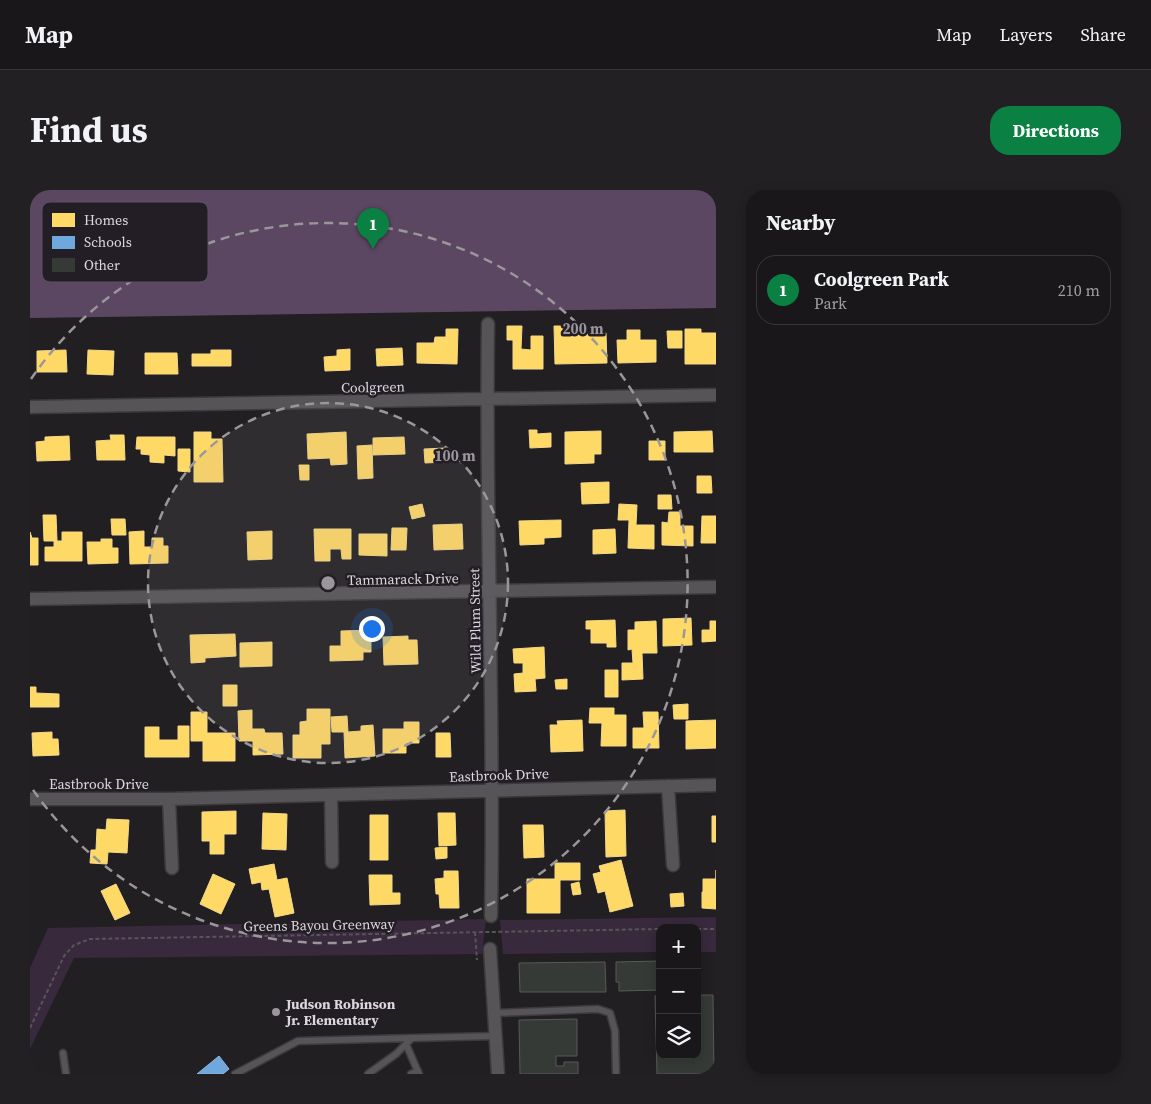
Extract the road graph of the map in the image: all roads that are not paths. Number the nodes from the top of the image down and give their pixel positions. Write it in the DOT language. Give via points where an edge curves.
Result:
graph roads {
  1 [pos="488,324"];
  2 [pos="716,395"];
  3 [pos="486,400"];
  4 [pos="30,408"];
  5 [pos="716,587"];
  6 [pos="490,592"];
  7 [pos="30,599"];
  8 [pos="716,785"];
  9 [pos="668,786"];
  10 [pos="493,790"];
  11 [pos="331,795"];
  12 [pos="30,799"];
  13 [pos="169,799"];
  14 [pos="332,862"];
  15 [pos="673,865"];
  16 [pos="172,868"];
  17 [pos="491,916"];
  18 [pos="490,949"];
  19 [pos="494,1013"];
  20 [pos="496,1036"];
  21 [pos="412,1038"];
  22 [pos="406,1044"];
  23 [pos="63,1053"];
  24 [pos="418,1072"];
  25 [pos="66,1074"];
  26 [pos="236,1074"];
  27 [pos="368,1074"];
  28 [pos="410,1074"];
  29 [pos="498,1074"];
  30 [pos="616,1074"];
  1 -- 3 [label="street, Wild Plum Street"];
  2 -- 3 [label="street, Coolgreen"];
  3 -- 4 [label="street, Coolgreen"];
  3 -- 6 [label="street, Wild Plum Street"];
  5 -- 6 [label="street, Tammarack Drive"];
  6 -- 7 [label="street, Tammarack Drive"];
  6 -- 10 [label="street, Wild Plum Street"];
  8 -- 9 [label="street, Eastbrook Drive"];
  9 -- 10 [label="street, Eastbrook Drive"];
  9 -- 15 [label="street"];
  10 -- 11 [label="street, Eastbrook Drive"];
  10 -- 17 [label="street, Wild Plum Street"];
  11 -- 13 [label="street, Eastbrook Drive"];
  11 -- 14 [label="street"];
  12 -- 13 [label="street, Eastbrook Drive"];
  13 -- 16 [label="street"];
  18 -- 19 [label="street"];
  19 -- 20 [label="street"];
  19 -- 30 [label="lane" via="598,1009 610,1013 615,1032"];
  20 -- 21 [label="lane"];
  20 -- 29 [label="street"];
  21 -- 22 [label="lane"];
  21 -- 26 [label="lane" via="298,1041"];
  22 -- 24 [label="lane"];
  22 -- 27 [label="lane"];
  23 -- 25 [label="lane"];
  24 -- 28 [label="lane"];
}
